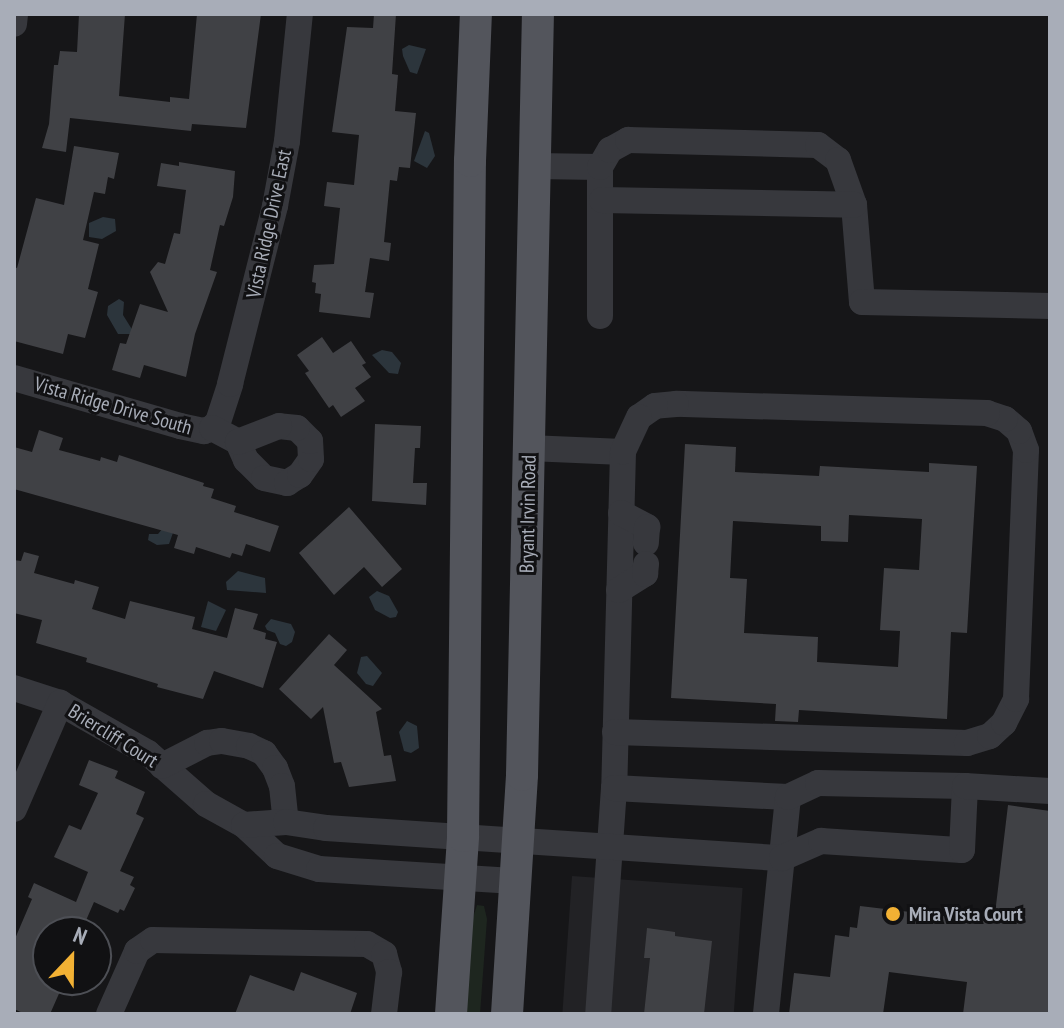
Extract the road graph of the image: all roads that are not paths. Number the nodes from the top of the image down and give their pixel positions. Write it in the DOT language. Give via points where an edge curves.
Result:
graph roads {
  1 [pos="15,14"];
  2 [pos="300,14"];
  3 [pos="476,14"];
  4 [pos="538,14"];
  5 [pos="14,24"];
  6 [pos="535,166"];
  7 [pos="600,167"];
  8 [pos="602,200"];
  9 [pos="854,205"];
  10 [pos="1050,306"];
  11 [pos="600,316"];
  12 [pos="14,378"];
  13 [pos="212,428"];
  14 [pos="238,442"];
  15 [pos="529,448"];
  16 [pos="623,452"];
  17 [pos="621,513"];
  18 [pos="619,590"];
  19 [pos="14,688"];
  20 [pos="60,703"];
  21 [pos="615,732"];
  22 [pos="162,766"];
  23 [pos="965,786"];
  24 [pos="614,788"];
  25 [pos="1050,791"];
  26 [pos="788,797"];
  27 [pos="14,809"];
  28 [pos="286,822"];
  29 [pos="244,825"];
  30 [pos="342,829"];
  31 [pos="463,836"];
  32 [pos="520,839"];
  33 [pos="610,847"];
  34 [pos="782,858"];
  35 [pos="340,869"];
  36 [pos="461,877"];
  37 [pos="518,881"];
  38 [pos="109,1014"];
  39 [pos="384,1014"];
  40 [pos="451,1014"];
  41 [pos="507,1014"];
  42 [pos="598,1014"];
  43 [pos="766,1014"];
  1 -- 5 [label="street"];
  2 -- 13 [label="street, Vista Ridge Drive East" via="275,206 230,384"];
  3 -- 31 [label="main road"];
  4 -- 6 [label="main road, Bryant Irvin Road"];
  6 -- 7 [label="street"];
  6 -- 15 [label="main road, Bryant Irvin Road"];
  7 -- 8 [label="street"];
  7 -- 9 [label="street" via="610,150 628,140 818,145 838,160"];
  8 -- 9 [label="street"];
  8 -- 11 [label="street"];
  9 -- 10 [label="street" via="862,302"];
  12 -- 13 [label="street, Vista Ridge Drive South" via="180,426"];
  13 -- 14 [label="street"];
  15 -- 16 [label="street"];
  15 -- 32 [label="main road, Bryant Irvin Road"];
  16 -- 17 [label="street"];
  16 -- 21 [label="street" via="639,417 655,406 676,404 987,413 1019,431 1026,450 1016,699 990,736 967,743"];
  17 -- 18 [label="street"];
  17 -- 18 [label="street" via="647,527 645,574"];
  18 -- 21 [label="street"];
  19 -- 20 [label="street, Briercliff Court"];
  20 -- 22 [label="street, Briercliff Court"];
  20 -- 27 [label="street"];
  21 -- 24 [label="street"];
  22 -- 28 [label="street" via="207,743 249,746 264,753 275,768"];
  22 -- 29 [label="street, Briercliff Court" via="206,804"];
  23 -- 25 [label="street"];
  23 -- 26 [label="street" via="818,783"];
  23 -- 34 [label="street" via="962,850 821,841"];
  24 -- 26 [label="street"];
  24 -- 33 [label="street"];
  26 -- 34 [label="street"];
  28 -- 29 [label="street"];
  28 -- 30 [label="street"];
  29 -- 35 [label="street, Briercliff Court" via="277,856 319,869"];
  30 -- 31 [label="street"];
  30 -- 35 [label="street"];
  31 -- 32 [label="street"];
  31 -- 36 [label="main road"];
  32 -- 33 [label="street"];
  32 -- 37 [label="main road, Bryant Irvin Road"];
  33 -- 34 [label="street"];
  33 -- 42 [label="street"];
  34 -- 43 [label="street"];
  35 -- 36 [label="street, Briercliff Court"];
  36 -- 37 [label="street, Briercliff Court"];
  36 -- 40 [label="main road"];
  37 -- 41 [label="main road, Bryant Irvin Road"];
  38 -- 39 [label="street" via="137,951 153,940 367,944 384,954 389,972"];
}
